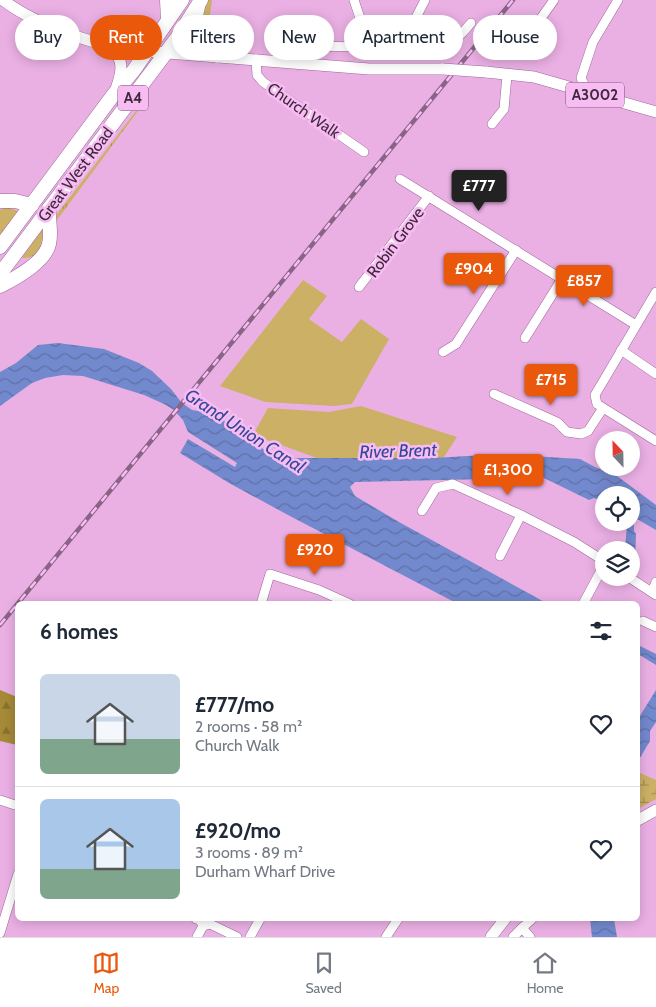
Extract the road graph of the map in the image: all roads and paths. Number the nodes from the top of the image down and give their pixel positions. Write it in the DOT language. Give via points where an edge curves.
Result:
graph roads {
  1 [pos="3,0"];
  2 [pos="166,0"];
  3 [pos="182,0"];
  4 [pos="201,0"];
  5 [pos="354,0"];
  6 [pos="425,0"];
  7 [pos="554,0"];
  8 [pos="618,0"];
  9 [pos="197,15"];
  10 [pos="359,15"];
  11 [pos="417,15"];
  12 [pos="543,15"];
  13 [pos="168,20"];
  14 [pos="471,23"];
  15 [pos="162,29"];
  16 [pos="463,32"];
  17 [pos="90,41"];
  18 [pos="344,46"];
  19 [pos="162,54"];
  20 [pos="165,54"];
  21 [pos="172,54"];
  22 [pos="120,60"];
  23 [pos="141,60"];
  24 [pos="256,60"];
  25 [pos="295,62"];
  26 [pos="506,75"];
  27 [pos="582,91"];
  28 [pos="114,94"];
  29 [pos="656,112"];
  30 [pos="492,124"];
  31 [pos="364,152"];
  32 [pos="400,179"];
  33 [pos="430,196"];
  34 [pos="1,202"];
  35 [pos="32,205"];
  36 [pos="49,208"];
  37 [pos="0,248"];
  38 [pos="516,250"];
  39 [pos="0,274"];
  40 [pos="562,279"];
  41 [pos="0,286"];
  42 [pos="360,287"];
  43 [pos="656,292"];
  44 [pos="636,326"];
  45 [pos="525,338"];
  46 [pos="621,350"];
  47 [pos="443,352"];
  48 [pos="656,374"];
  49 [pos="494,394"];
  50 [pos="603,408"];
  51 [pos="656,441"];
  52 [pos="422,511"];
  53 [pos="521,515"];
  54 [pos="595,555"];
  55 [pos="500,556"];
  56 [pos="595,582"];
  57 [pos="656,582"];
  58 [pos="640,585"];
  59 [pos="654,594"];
  60 [pos="262,601"];
  61 [pos="343,601"];
  62 [pos="585,601"];
  63 [pos="643,621"];
  64 [pos="656,627"];
  65 [pos="0,800"];
  66 [pos="15,805"];
  67 [pos="656,811"];
  68 [pos="640,819"];
  69 [pos="15,896"];
  70 [pos="201,921"];
  71 [pos="259,921"];
  72 [pos="397,921"];
  73 [pos="503,921"];
  74 [pos="530,921"];
  75 [pos="204,926"];
  76 [pos="522,928"];
  77 [pos="0,933"];
  78 [pos="197,937"];
  79 [pos="237,937"];
  80 [pos="250,937"];
  81 [pos="386,937"];
  82 [pos="491,937"];
  83 [pos="512,937"];
  84 [pos="530,937"];
  1 -- 17 [label="main road, A3002" via="34,20"];
  2 -- 13 [label="highway"];
  3 -- 13 [label="highway, Great West Road / A4"];
  4 -- 9 [label="main road"];
  4 -- 20 [label="highway, Great West Road / A4"];
  5 -- 10 [label="street"];
  6 -- 11 [label="street"];
  7 -- 12 [label="street"];
  8 -- 27 [label="street" via="593,42 581,78 584,84"];
  13 -- 15 [label="highway, Great West Road / A4"];
  14 -- 16 [label="street"];
  18 -- 25 [label="street" via="303,46"];
  19 -- 20 [label="main road, A3002"];
  20 -- 21 [label="main road, A3002"];
  20 -- 36 [label="highway, Great West Road / A4"];
  22 -- 28 [label="main road, A3002" via="122,70"];
  23 -- 28 [label="highway, Great West Road / A4"];
  24 -- 25 [label="main road, A3002"];
  24 -- 31 [label="street, Church Walk" via="257,75 263,82"];
  25 -- 26 [label="main road, A3002, bridge"];
  26 -- 27 [label="main road, A3002" via="534,78"];
  26 -- 30 [label="street" via="504,109"];
  27 -- 29 [label="main road, A3002"];
  28 -- 35 [label="highway, Great West Road / A4"];
  32 -- 33 [label="street"];
  33 -- 38 [label="street"];
  33 -- 42 [label="street, Robin Grove"];
  34 -- 35 [label="highway"];
  35 -- 37 [label="highway, Great West Road / A4"];
  36 -- 39 [label="highway, Great West Road / A4"];
  36 -- 41 [label="highway" via="49,245 43,256 13,280"];
  38 -- 40 [label="street"];
  38 -- 47 [label="street" via="456,344"];
  40 -- 44 [label="street"];
  40 -- 45 [label="street"];
  43 -- 44 [label="street"];
  44 -- 46 [label="street"];
  46 -- 48 [label="street"];
  46 -- 50 [label="street" via="595,394 597,404"];
  49 -- 50 [label="street" via="557,422 567,432 581,434 588,432"];
  50 -- 51 [label="street"];
  52 -- 53 [label="street" via="436,488 454,484"];
  53 -- 54 [label="street"];
  53 -- 55 [label="street"];
  56 -- 62 [label="street"];
  57 -- 59 [label="street"];
  58 -- 59 [label="street"];
  60 -- 61 [label="street" via="270,574"];
  63 -- 64 [label="street"];
  65 -- 66 [label="street"];
  67 -- 68 [label="main road"];
  69 -- 77 [label="street"];
  70 -- 75 [label="street"];
  71 -- 80 [label="street"];
  72 -- 81 [label="street"];
  73 -- 82 [label="main road"];
  74 -- 76 [label="street"];
  75 -- 78 [label="street"];
  75 -- 79 [label="street" via="210,924"];
  76 -- 83 [label="street"];
  76 -- 84 [label="street"];
}
